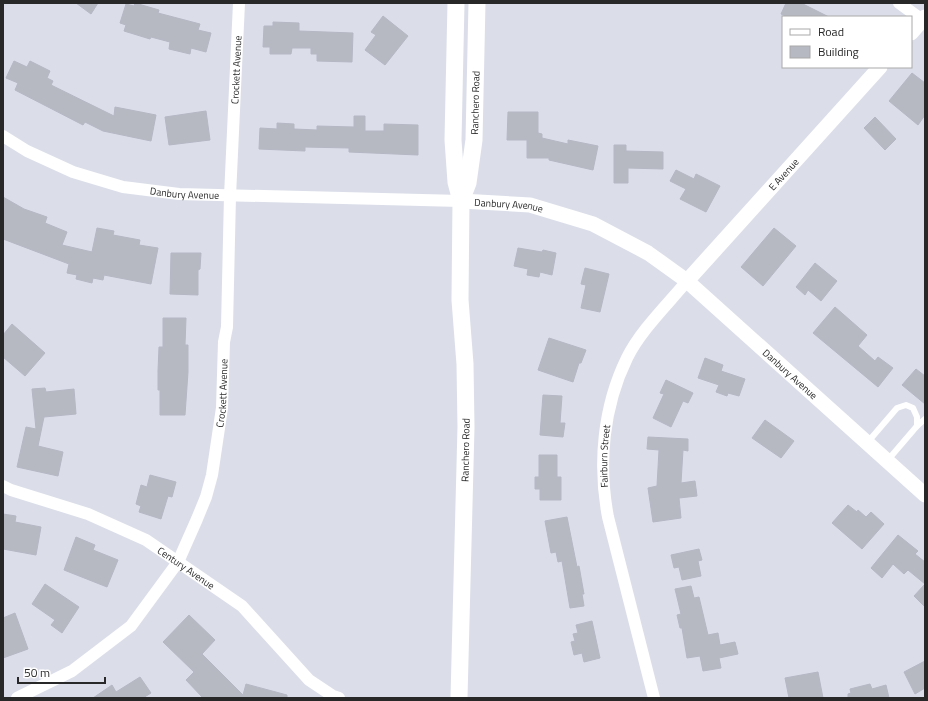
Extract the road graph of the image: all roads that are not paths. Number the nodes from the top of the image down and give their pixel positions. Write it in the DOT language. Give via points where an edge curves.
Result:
graph roads {
  1 [pos="239,3"];
  2 [pos="456,3"];
  3 [pos="477,3"];
  4 [pos="899,3"];
  5 [pos="924,19"];
  6 [pos="912,31"];
  7 [pos="879,68"];
  8 [pos="3,136"];
  9 [pos="230,196"];
  10 [pos="461,201"];
  11 [pos="687,281"];
  12 [pos="925,419"];
  13 [pos="917,426"];
  14 [pos="867,443"];
  15 [pos="887,461"];
  16 [pos="3,486"];
  17 [pos="925,495"];
  18 [pos="178,562"];
  19 [pos="17,698"];
  20 [pos="339,698"];
  21 [pos="459,698"];
  22 [pos="654,698"];
  1 -- 9 [label="street, Crockett Avenue"];
  2 -- 10 [label="main road, Ranchero Road" via="453,140 456,182"];
  3 -- 10 [label="main road, Ranchero Road" via="474,140 468,183"];
  4 -- 5 [label="street"];
  5 -- 6 [label="street"];
  7 -- 11 [label="street, E Avenue"];
  8 -- 9 [label="street, Danbury Avenue" via="27,151 73,172 124,187 179,194"];
  9 -- 10 [label="street, Danbury Avenue"];
  9 -- 18 [label="street, Crockett Avenue" via="227,327 212,475 206,497"];
  10 -- 11 [label="street, Danbury Avenue" via="530,205 593,224 648,253"];
  10 -- 21 [label="main road, Ranchero Road" via="460,300 466,427"];
  11 -- 14 [label="street, Danbury Avenue"];
  11 -- 22 [label="street, Fairburn Street" via="645,331 627,358 608,413 602,467 608,517"];
  12 -- 13 [label="lane"];
  13 -- 14 [label="lane" via="913,408 906,405 897,408"];
  13 -- 15 [label="lane"];
  14 -- 15 [label="street, Danbury Avenue"];
  15 -- 17 [label="street, Danbury Avenue"];
  16 -- 18 [label="street, Century Avenue" via="88,514 146,540"];
  18 -- 19 [label="street, Crockett Avenue" via="131,626 72,672"];
  18 -- 20 [label="street, Century Avenue" via="242,606 309,680"];
}
